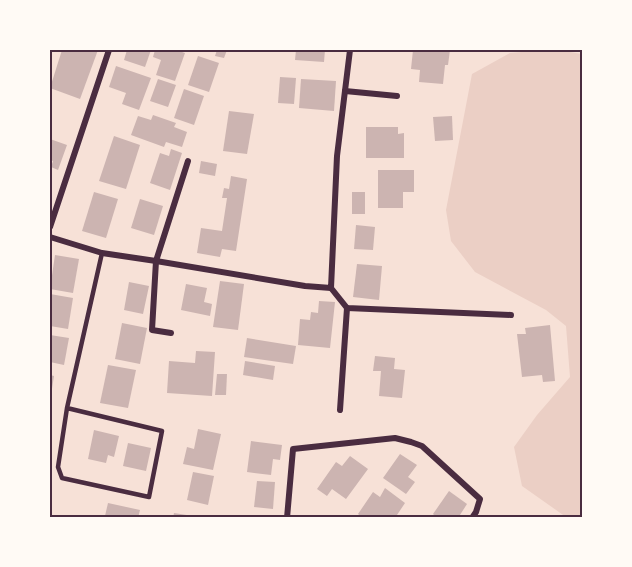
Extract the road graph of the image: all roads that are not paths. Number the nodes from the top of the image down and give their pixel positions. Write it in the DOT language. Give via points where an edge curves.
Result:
graph roads {
  1 [pos="109,50"];
  2 [pos="350,50"];
  3 [pos="345,91"];
  4 [pos="397,96"];
  5 [pos="188,161"];
  6 [pos="50,224"];
  7 [pos="50,237"];
  8 [pos="102,253"];
  9 [pos="156,261"];
  10 [pos="331,288"];
  11 [pos="347,308"];
  12 [pos="511,315"];
  13 [pos="171,333"];
  14 [pos="67,408"];
  15 [pos="340,410"];
  16 [pos="287,518"];
  17 [pos="472,518"];
  1 -- 6 [label="street"];
  2 -- 3 [label="street"];
  3 -- 4 [label="street"];
  3 -- 10 [label="street" via="337,156"];
  5 -- 9 [label="street"];
  7 -- 8 [label="street"];
  8 -- 9 [label="street"];
  8 -- 14 [label="lane"];
  9 -- 10 [label="street"];
  9 -- 13 [label="street" via="152,330"];
  10 -- 11 [label="street"];
  11 -- 12 [label="street"];
  11 -- 15 [label="street"];
  14 -- 14 [label="lane" via="58,467 62,478 149,497 162,431"];
  16 -- 17 [label="street" via="293,449 395,438 422,446 480,499"];
}
